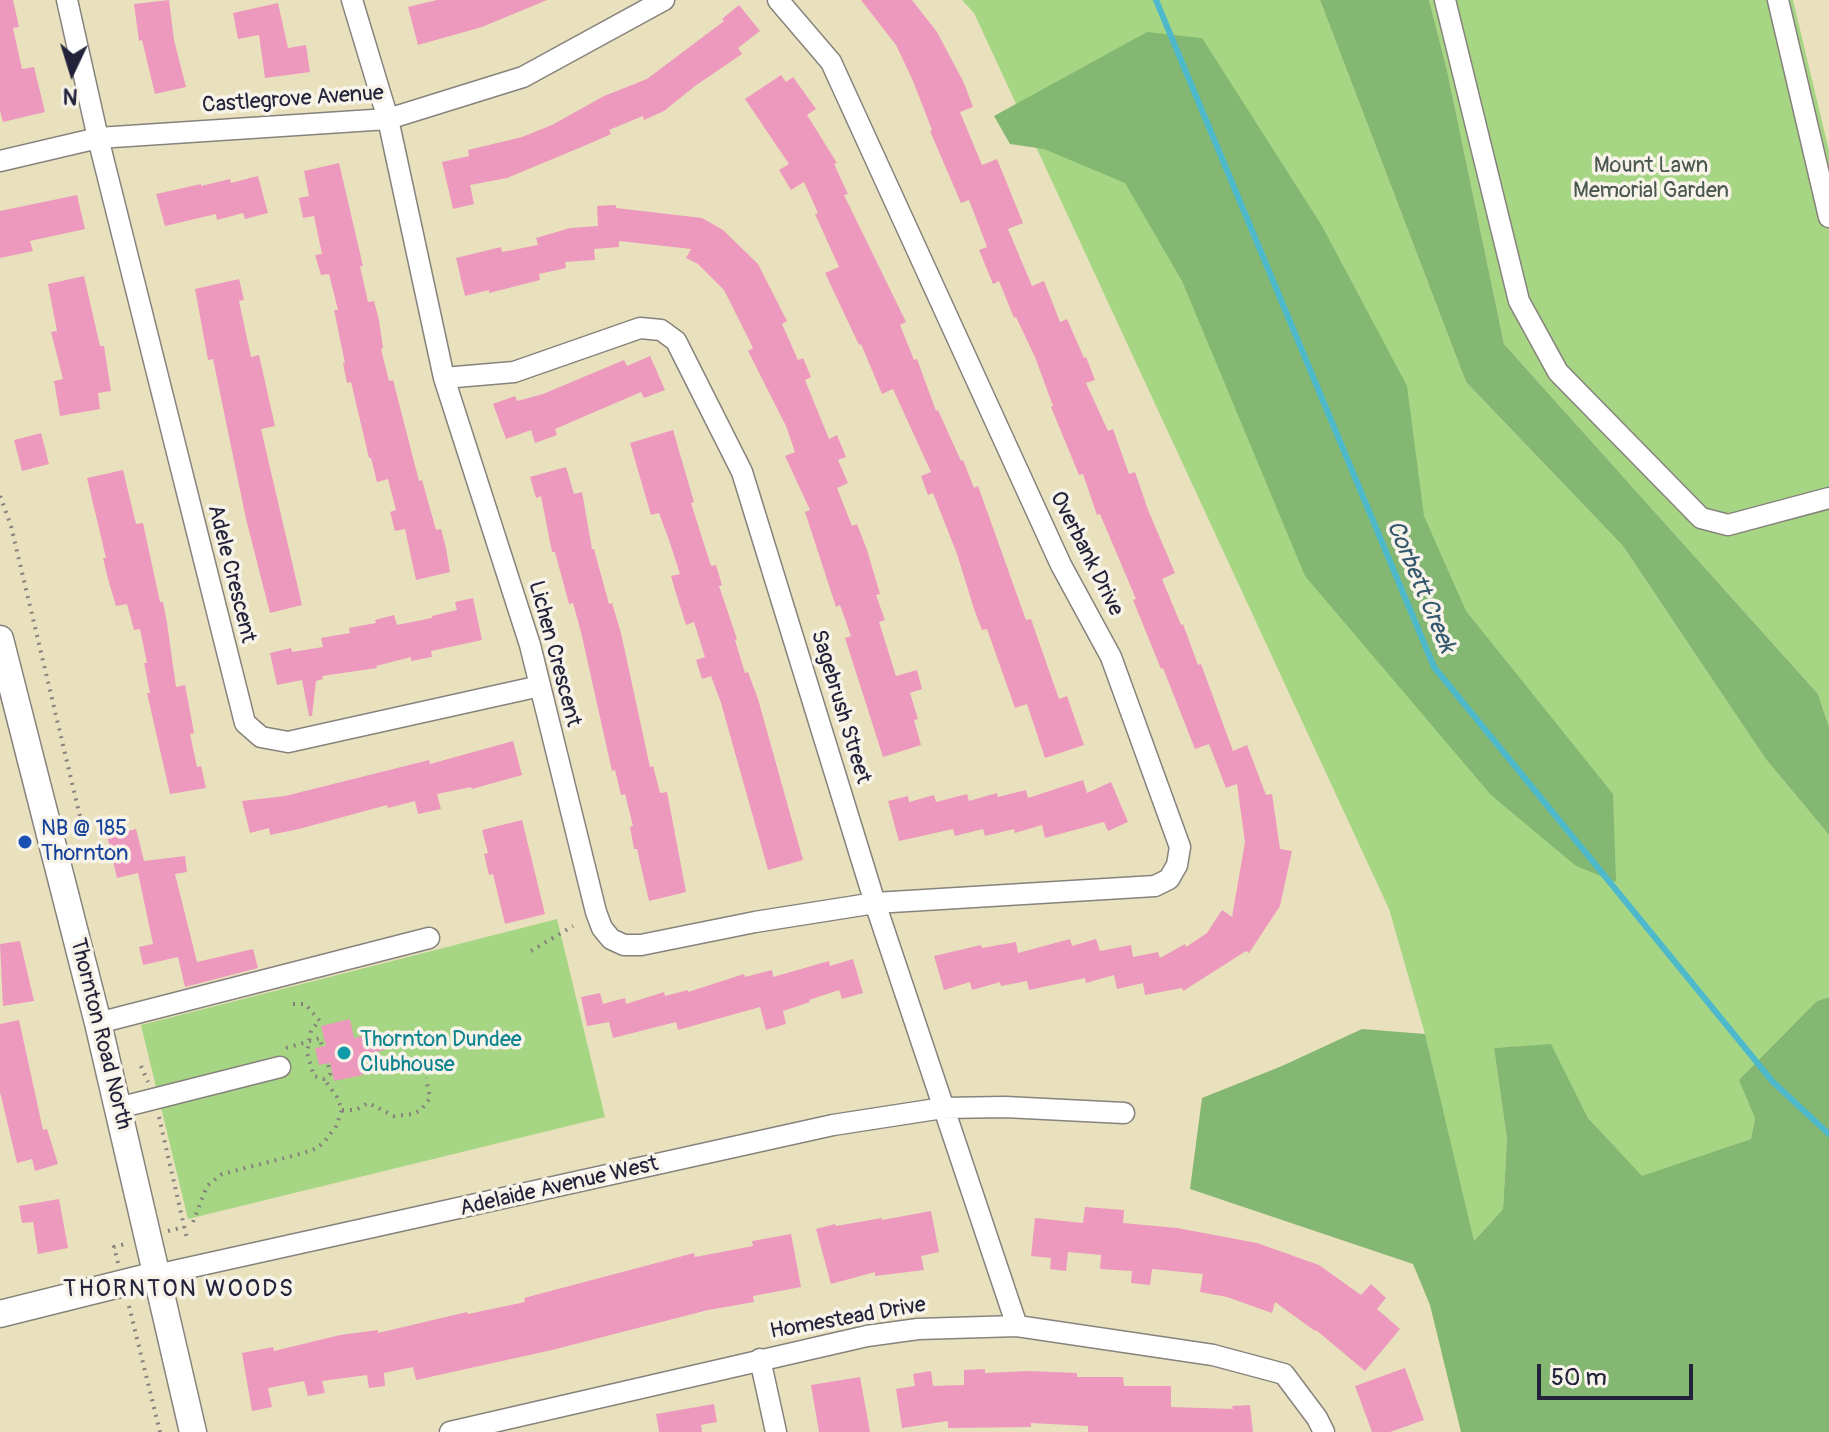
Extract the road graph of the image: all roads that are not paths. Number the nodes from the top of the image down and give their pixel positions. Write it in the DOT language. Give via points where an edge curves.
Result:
graph roads {
  1 [pos="67,0"];
  2 [pos="352,0"];
  3 [pos="664,0"];
  4 [pos="778,0"];
  5 [pos="1445,0"];
  6 [pos="1778,0"];
  7 [pos="388,119"];
  8 [pos="98,138"];
  9 [pos="0,161"];
  10 [pos="1829,217"];
  11 [pos="444,378"];
  12 [pos="1829,498"];
  13 [pos="0,639"];
  14 [pos="540,686"];
  15 [pos="875,903"];
  16 [pos="429,938"];
  17 [pos="98,1023"];
  18 [pos="278,1059"];
  19 [pos="118,1108"];
  20 [pos="943,1108"];
  21 [pos="1124,1113"];
  22 [pos="156,1275"];
  23 [pos="0,1314"];
  24 [pos="1017,1326"];
  25 [pos="760,1359"];
  26 [pos="497,1426"];
  27 [pos="193,1432"];
  28 [pos="450,1432"];
  29 [pos="776,1432"];
  30 [pos="1324,1432"];
  1 -- 8 [label="street"];
  2 -- 7 [label="street, Lichen Crescent"];
  3 -- 7 [label="street, Castlegrove Avenue" via="523,77"];
  4 -- 15 [label="street, Overbank Drive" via="831,62 1061,565 1111,657 1180,847 1169,879 1155,886"];
  5 -- 12 [label="street" via="1519,301 1558,372 1701,518 1728,525"];
  6 -- 10 [label="street"];
  7 -- 8 [label="street, Castlegrove Avenue"];
  7 -- 11 [label="street, Lichen Crescent"];
  8 -- 9 [label="street, Castlegrove Avenue"];
  8 -- 14 [label="street, Adele Crescent" via="245,723 261,737 288,742"];
  11 -- 14 [label="street, Lichen Crescent"];
  11 -- 15 [label="street, Sagebrush Street" via="514,372 640,328 661,330 676,341 742,472"];
  13 -- 17 [label="main road, Thornton Road North"];
  14 -- 15 [label="street, Lichen Crescent" via="596,912 611,939 641,945"];
  15 -- 20 [label="street, Sagebrush Street"];
  16 -- 17 [label="street"];
  17 -- 19 [label="main road, Thornton Road North"];
  18 -- 19 [label="street"];
  19 -- 22 [label="main road, Thornton Road North"];
  20 -- 21 [label="street, Adelaide Avenue West"];
  20 -- 22 [label="street, Adelaide Avenue West" via="833,1125"];
  20 -- 24 [label="street, Sagebrush Street"];
  22 -- 23 [label="main road, Adelaide Avenue West"];
  22 -- 27 [label="main road, Thornton Road North"];
  24 -- 25 [label="street, Homestead Drive" via="918,1329"];
  24 -- 30 [label="street, Homestead Drive" via="1213,1355 1284,1374"];
  25 -- 26 [label="street, Homestead Drive"];
  25 -- 29 [label="street"];
  26 -- 28 [label="street, Homestead Drive"];
}
